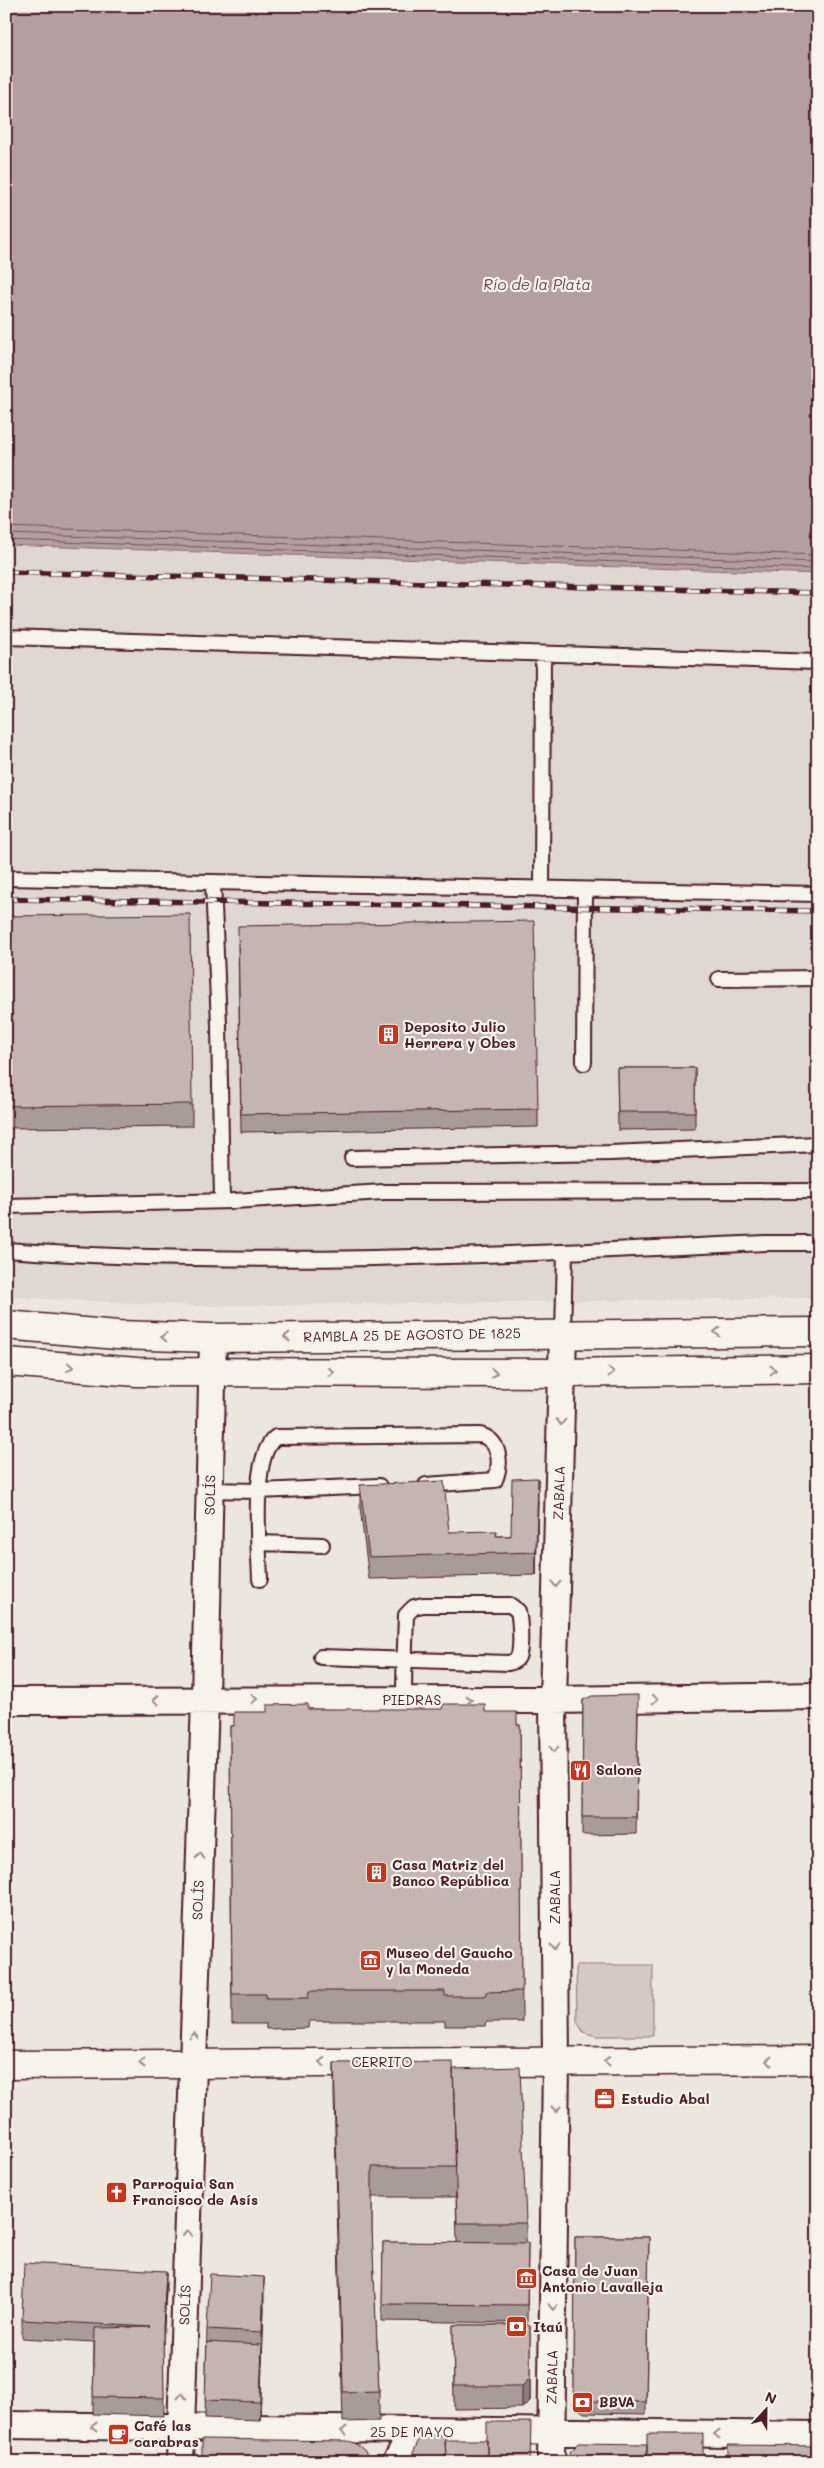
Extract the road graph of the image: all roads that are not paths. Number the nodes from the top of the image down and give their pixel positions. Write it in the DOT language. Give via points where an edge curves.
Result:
graph roads {
  1 [pos="6,637"];
  2 [pos="543,654"];
  3 [pos="818,662"];
  4 [pos="6,878"];
  5 [pos="212,882"];
  6 [pos="542,888"];
  7 [pos="585,890"];
  8 [pos="818,894"];
  9 [pos="818,978"];
  10 [pos="719,980"];
  11 [pos="584,1063"];
  12 [pos="818,1144"];
  13 [pos="352,1158"];
  14 [pos="818,1191"];
  15 [pos="222,1201"];
  16 [pos="6,1206"];
  17 [pos="818,1244"];
  18 [pos="6,1250"];
  19 [pos="565,1252"];
  20 [pos="6,1325"];
  21 [pos="818,1332"];
  22 [pos="563,1333"];
  23 [pos="213,1338"];
  24 [pos="11,1365"];
  25 [pos="818,1370"];
  26 [pos="212,1372"];
  27 [pos="562,1373"];
  28 [pos="416,1485"];
  29 [pos="396,1486"];
  30 [pos="210,1490"];
  31 [pos="258,1491"];
  32 [pos="259,1543"];
  33 [pos="322,1545"];
  34 [pos="260,1579"];
  35 [pos="321,1657"];
  36 [pos="405,1659"];
  37 [pos="818,1696"];
  38 [pos="205,1699"];
  39 [pos="404,1700"];
  40 [pos="553,1700"];
  41 [pos="6,1701"];
  42 [pos="818,2060"];
  43 [pos="193,2062"];
  44 [pos="556,2062"];
  45 [pos="6,2064"];
  46 [pos="6,2425"];
  47 [pos="181,2428"];
  48 [pos="412,2432"];
  49 [pos="551,2432"];
  50 [pos="818,2435"];
  51 [pos="180,2462"];
  52 [pos="396,2462"];
  53 [pos="551,2462"];
  1 -- 2 [label="lane"];
  2 -- 3 [label="lane"];
  2 -- 6 [label="lane"];
  4 -- 5 [label="lane"];
  5 -- 6 [label="lane"];
  5 -- 15 [label="lane" via="219,1025"];
  6 -- 7 [label="lane"];
  7 -- 8 [label="lane"];
  7 -- 11 [label="lane"];
  9 -- 10 [label="lane"];
  12 -- 13 [label="lane" via="612,1153"];
  14 -- 15 [label="lane" via="384,1192"];
  15 -- 16 [label="lane"];
  17 -- 19 [label="lane" via="764,1243"];
  18 -- 19 [label="lane" via="139,1258 386,1258"];
  19 -- 22 [label="lane"];
  23 -- 20 [label="main road, RAMBLA 25 DE AGOSTO DE 1825, one-way" via="117,1335"];
  21 -- 22 [label="main road, RAMBLA 25 DE AGOSTO DE 1825, one-way"];
  22 -- 23 [label="main road, RAMBLA 25 DE AGOSTO DE 1825, one-way"];
  22 -- 27 [label="street, ZABALA"];
  23 -- 26 [label="street, SOLÍS"];
  24 -- 26 [label="main road, one-way" via="137,1372"];
  27 -- 25 [label="main road, one-way"];
  26 -- 27 [label="main road, one-way"];
  26 -- 30 [label="street, SOLÍS"];
  27 -- 40 [label="street, ZABALA, one-way"];
  28 -- 31 [label="lane" via="495,1480 498,1471 496,1445 490,1437 480,1435 276,1437 268,1442 265,1449"];
  29 -- 31 [label="lane"];
  30 -- 31 [label="lane"];
  30 -- 38 [label="street, SOLÍS"];
  31 -- 32 [label="lane"];
  32 -- 33 [label="lane"];
  32 -- 34 [label="lane"];
  35 -- 36 [label="lane"];
  36 -- 36 [label="lane" via="406,1615 414,1607 510,1606 518,1611 518,1656 514,1662"];
  36 -- 39 [label="lane"];
  40 -- 37 [label="street, PIEDRAS, one-way"];
  38 -- 39 [label="street, PIEDRAS, one-way"];
  38 -- 41 [label="street, PIEDRAS, one-way"];
  43 -- 38 [label="street, SOLÍS, one-way"];
  39 -- 40 [label="street, PIEDRAS, one-way"];
  40 -- 44 [label="street, ZABALA, one-way"];
  42 -- 44 [label="main road, CERRITO, one-way"];
  44 -- 43 [label="main road, CERRITO, one-way"];
  43 -- 45 [label="main road, CERRITO, one-way"];
  47 -- 43 [label="street, SOLÍS, one-way"];
  44 -- 49 [label="street, ZABALA, one-way"];
  47 -- 46 [label="street, 25 DE MAYO, one-way"];
  48 -- 47 [label="street, 25 DE MAYO, one-way"];
  47 -- 51 [label="street, SOLÍS"];
  48 -- 49 [label="street, 25 DE MAYO"];
  48 -- 52 [label="street"];
  50 -- 49 [label="street, 25 DE MAYO, one-way"];
  49 -- 53 [label="street, ZABALA"];
}
